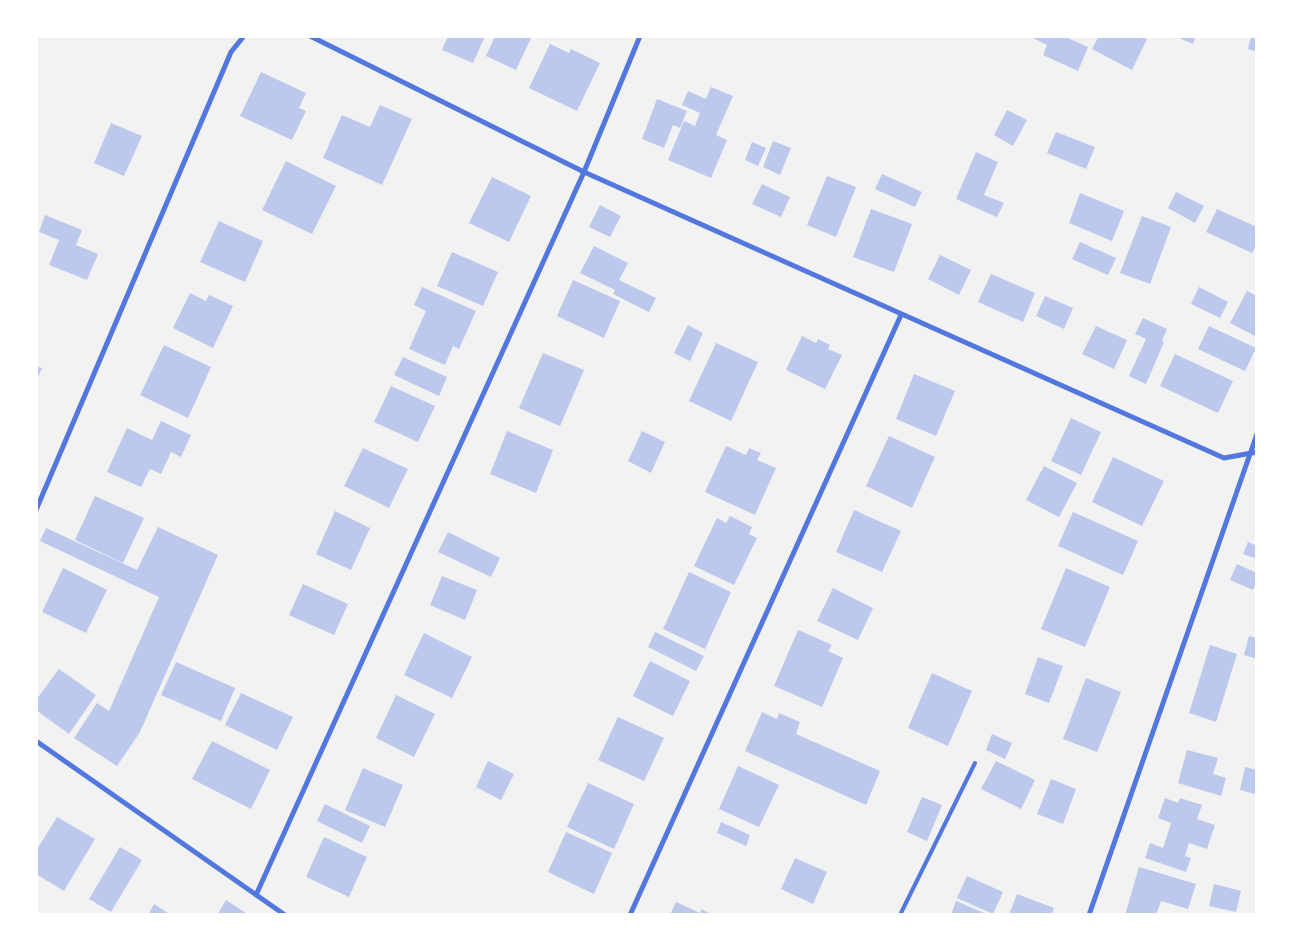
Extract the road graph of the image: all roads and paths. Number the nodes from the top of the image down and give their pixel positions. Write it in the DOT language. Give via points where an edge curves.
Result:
graph roads {
  1 [pos="244,36"];
  2 [pos="310,36"];
  3 [pos="640,36"];
  4 [pos="584,172"];
  5 [pos="901,315"];
  6 [pos="1257,434"];
  7 [pos="1257,452"];
  8 [pos="1250,453"];
  9 [pos="36,510"];
  10 [pos="36,741"];
  11 [pos="975,763"];
  12 [pos="256,895"];
  13 [pos="285,915"];
  14 [pos="630,915"];
  15 [pos="900,915"];
  16 [pos="1089,915"];
  1 -- 9 [label="street" via="231,52"];
  2 -- 4 [label="street"];
  3 -- 4 [label="street"];
  4 -- 5 [label="street"];
  4 -- 12 [label="street"];
  5 -- 8 [label="street" via="1224,458"];
  5 -- 14 [label="street"];
  6 -- 8 [label="street"];
  7 -- 8 [label="street"];
  8 -- 16 [label="street"];
  10 -- 12 [label="street"];
  11 -- 15 [label="lane"];
  12 -- 13 [label="street"];
}
